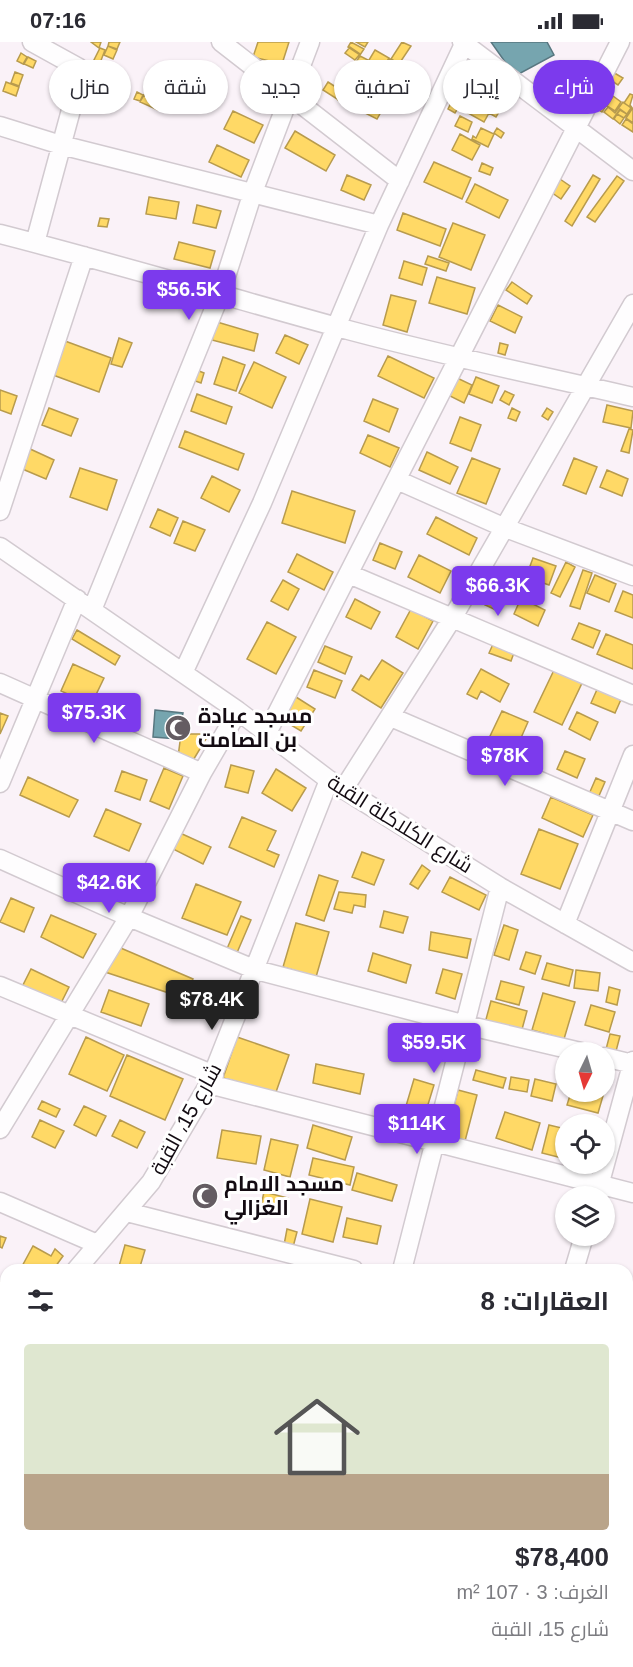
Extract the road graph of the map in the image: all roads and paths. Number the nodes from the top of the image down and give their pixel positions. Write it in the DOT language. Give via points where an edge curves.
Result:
graph roads {
  1 [pos="32,42"];
  2 [pos="221,42"];
  3 [pos="310,42"];
  4 [pos="620,42"];
  5 [pos="463,43"];
  6 [pos="245,60"];
  7 [pos="303,60"];
  8 [pos="282,114"];
  9 [pos="315,114"];
  10 [pos="0,126"];
  11 [pos="575,128"];
  12 [pos="61,145"];
  13 [pos="633,171"];
  14 [pos="400,181"];
  15 [pos="253,192"];
  16 [pos="379,225"];
  17 [pos="0,234"];
  18 [pos="35,243"];
  19 [pos="84,256"];
  20 [pos="221,292"];
  21 [pos="633,304"];
  22 [pos="336,327"];
  23 [pos="459,358"];
  24 [pos="588,386"];
  25 [pos="633,397"];
  26 [pos="398,480"];
  27 [pos="0,511"];
  28 [pos="503,527"];
  29 [pos="0,547"];
  30 [pos="349,574"];
  31 [pos="633,576"];
  32 [pos="84,604"];
  33 [pos="453,617"];
  34 [pos="183,673"];
  35 [pos="0,683"];
  36 [pos="633,694"];
  37 [pos="34,696"];
  38 [pos="238,711"];
  39 [pos="391,717"];
  40 [pos="267,733"];
  41 [pos="633,755"];
  42 [pos="202,773"];
  43 [pos="0,783"];
  44 [pos="336,785"];
  45 [pos="609,812"];
  46 [pos="633,820"];
  47 [pos="0,859"];
  48 [pos="500,887"];
  49 [pos="129,917"];
  50 [pos="565,924"];
  51 [pos="633,962"];
  52 [pos="256,970"];
  53 [pos="0,986"];
  54 [pos="69,1014"];
  55 [pos="466,1025"];
  56 [pos="555,1046"];
  57 [pos="615,1060"];
  58 [pos="633,1063"];
  59 [pos="212,1079"];
  60 [pos="0,1130"];
  61 [pos="436,1142"];
  62 [pos="581,1186"];
  63 [pos="598,1186"];
  64 [pos="615,1192"];
  65 [pos="633,1193"];
  66 [pos="0,1202"];
  67 [pos="127,1212"];
  68 [pos="98,1244"];
  69 [pos="581,1246"];
  70 [pos="81,1264"];
  71 [pos="331,1264"];
  72 [pos="404,1264"];
  73 [pos="576,1264"];
  1 -- 12 [label="street" via="79,68 81,73"];
  2 -- 6 [label="street"];
  3 -- 7 [label="street"];
  4 -- 11 [label="street"];
  5 -- 11 [label="street"];
  5 -- 14 [label="street"];
  8 -- 15 [label="street"];
  9 -- 14 [label="street"];
  10 -- 12 [label="street"];
  11 -- 13 [label="street"];
  11 -- 23 [label="street"];
  12 -- 15 [label="street"];
  12 -- 18 [label="street"];
  14 -- 16 [label="street"];
  15 -- 16 [label="street"];
  15 -- 20 [label="street"];
  16 -- 22 [label="street"];
  17 -- 18 [label="street"];
  18 -- 19 [label="street"];
  19 -- 20 [label="street"];
  19 -- 27 [label="street"];
  20 -- 22 [label="street"];
  20 -- 32 [label="street"];
  21 -- 24 [label="street, شارع 15، القبة"];
  22 -- 23 [label="street"];
  22 -- 34 [label="street" via="262,503"];
  23 -- 24 [label="street"];
  23 -- 26 [label="street"];
  24 -- 25 [label="street"];
  24 -- 28 [label="street, شارع 15، القبة"];
  26 -- 28 [label="street"];
  26 -- 30 [label="street"];
  28 -- 31 [label="street"];
  28 -- 33 [label="street, شارع 15، القبة"];
  29 -- 32 [label="street, شارع الكلاكلة القبة"];
  30 -- 33 [label="street"];
  30 -- 40 [label="street"];
  32 -- 34 [label="street, شارع الكلاكلة القبة"];
  32 -- 37 [label="street"];
  33 -- 36 [label="street"];
  33 -- 39 [label="street, شارع 15، القبة"];
  34 -- 38 [label="street, شارع الكلاكلة القبة"];
  35 -- 37 [label="street"];
  37 -- 42 [label="street"];
  37 -- 43 [label="street"];
  38 -- 40 [label="street, شارع الكلاكلة القبة"];
  38 -- 42 [label="street"];
  39 -- 44 [label="street, شارع 15، القبة"];
  39 -- 45 [label="street"];
  40 -- 44 [label="street, شارع الكلاكلة القبة"];
  41 -- 45 [label="street"];
  42 -- 49 [label="street"];
  44 -- 48 [label="street, شارع الكلاكلة القبة"];
  44 -- 52 [label="street, شارع 15، القبة"];
  45 -- 46 [label="street"];
  45 -- 50 [label="street"];
  47 -- 49 [label="street"];
  48 -- 50 [label="street, شارع الكلاكلة القبة"];
  48 -- 55 [label="street"];
  49 -- 52 [label="street"];
  49 -- 54 [label="street"];
  50 -- 51 [label="street, شارع الكلاكلة القبة"];
  52 -- 55 [label="street"];
  52 -- 59 [label="street, شارع 15، القبة"];
  53 -- 54 [label="street"];
  54 -- 59 [label="street"];
  54 -- 60 [label="street"];
  55 -- 56 [label="street"];
  55 -- 61 [label="street"];
  57 -- 58 [label="street"];
  58 -- 63 [label="street"];
  59 -- 61 [label="street"];
  59 -- 67 [label="street, شارع 15، القبة" via="162,1164"];
  61 -- 62 [label="street"];
  61 -- 72 [label="street"];
  64 -- 65 [label="street"];
  66 -- 68 [label="street"];
  67 -- 68 [label="street, شارع 15، القبة"];
  67 -- 71 [label="street"];
  68 -- 70 [label="street, شارع 15، القبة"];
  69 -- 73 [label="street"];
}
